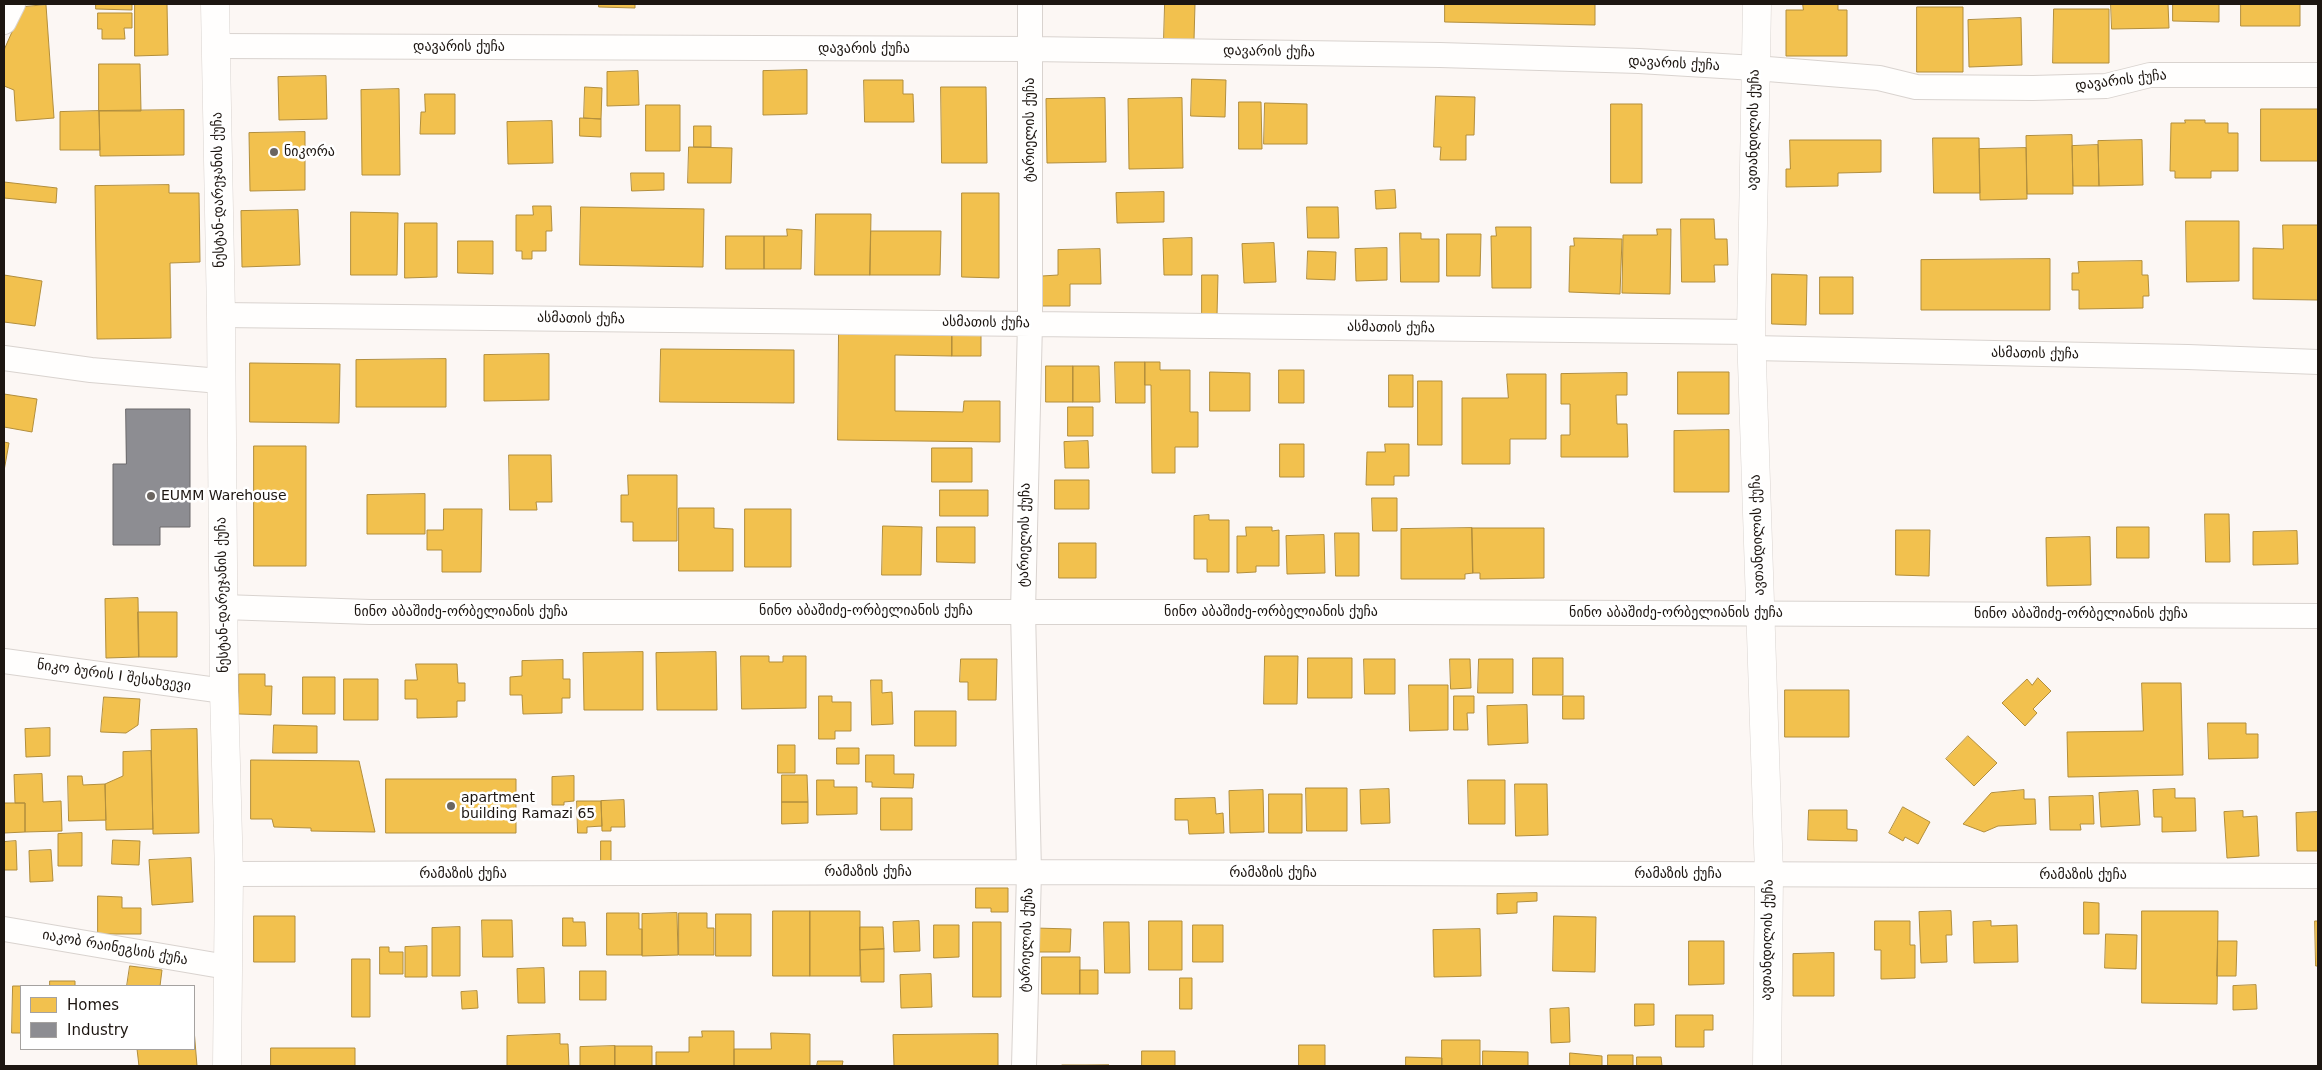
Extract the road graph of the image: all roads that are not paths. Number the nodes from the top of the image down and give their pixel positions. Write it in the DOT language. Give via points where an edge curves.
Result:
graph roads {
  1 [pos="13,4"];
  2 [pos="215,4"];
  3 [pos="1030,4"];
  4 [pos="1757,4"];
  5 [pos="4,22"];
  6 [pos="216,46"];
  7 [pos="1030,49"];
  8 [pos="1755,68"];
  9 [pos="2318,75"];
  10 [pos="221,316"];
  11 [pos="1030,323"];
  12 [pos="1751,340"];
  13 [pos="4,358"];
  14 [pos="2318,362"];
  15 [pos="220,380"];
  16 [pos="223,607"];
  17 [pos="1023,611"];
  18 [pos="1760,612"];
  19 [pos="2318,616"];
  20 [pos="4,661"];
  21 [pos="224,690"];
  22 [pos="1029,872"];
  23 [pos="229,874"];
  24 [pos="1769,874"];
  25 [pos="2318,876"];
  26 [pos="4,929"];
  27 [pos="227,967"];
  28 [pos="227,1066"];
  29 [pos="1024,1066"];
  30 [pos="1767,1066"];
  1 -- 5 [label="street"];
  2 -- 6 [label="street, ნესტან-დარეჯანის ქუჩა"];
  3 -- 7 [label="street, ტარიელის ქუჩა"];
  4 -- 8 [label="street, ავთანდილის ქუჩა"];
  6 -- 7 [label="street, დავარის ქუჩა"];
  6 -- 10 [label="street, ნესტან-დარეჯანის ქუჩა"];
  7 -- 8 [label="street, დავარის ქუჩა" via="1450,55"];
  7 -- 11 [label="street, ტარიელის ქუჩა"];
  8 -- 9 [label="street, დავარის ქუჩა" via="1879,78 1916,87 1965,88 2106,86 2150,75"];
  8 -- 12 [label="street, ავთანდილის ქუჩა"];
  10 -- 11 [label="street, ასმათის ქუჩა"];
  10 -- 15 [label="street, ნესტან-დარეჯანის ქუჩა"];
  11 -- 12 [label="street, ასმათის ქუჩა"];
  11 -- 17 [label="street, ტარიელის ქუჩა"];
  12 -- 14 [label="street, ასმათის ქუჩა"];
  12 -- 18 [label="street, ავთანდილის ქუჩა"];
  13 -- 15 [label="street" via="108,372"];
  15 -- 16 [label="street, ნესტან-დარეჯანის ქუჩა"];
  16 -- 17 [label="street, ნინო აბაშიძე-ორბელიანის ქუჩა" via="370,612"];
  16 -- 21 [label="street, ნესტან-დარეჯანის ქუჩა"];
  17 -- 18 [label="street, ნინო აბაშიძე-ორბელიანის ქუჩა"];
  17 -- 22 [label="street, ტარიელის ქუჩა"];
  18 -- 19 [label="street, ნინო აბაშიძე-ორბელიანის ქუჩა"];
  18 -- 24 [label="street, ავთანდილის ქუჩა"];
  20 -- 21 [label="street, ნიკო ბურის I შესახვევი"];
  21 -- 23 [label="street, ნესტან-დარეჯანის ქუჩა"];
  22 -- 23 [label="street, რამაზის ქუჩა"];
  22 -- 24 [label="street, რამაზის ქუჩა"];
  22 -- 29 [label="street, ტარიელის ქუჩა"];
  23 -- 27 [label="street, ნესტან-დარეჯანის ქუჩა"];
  24 -- 25 [label="street, რამაზის ქუჩა"];
  24 -- 30 [label="street, ავთანდილის ქუჩა"];
  26 -- 27 [label="street, იაკობ რაინეგსის ქუჩა"];
  27 -- 28 [label="street, ნესტან-დარეჯანის ქუჩა"];
}
